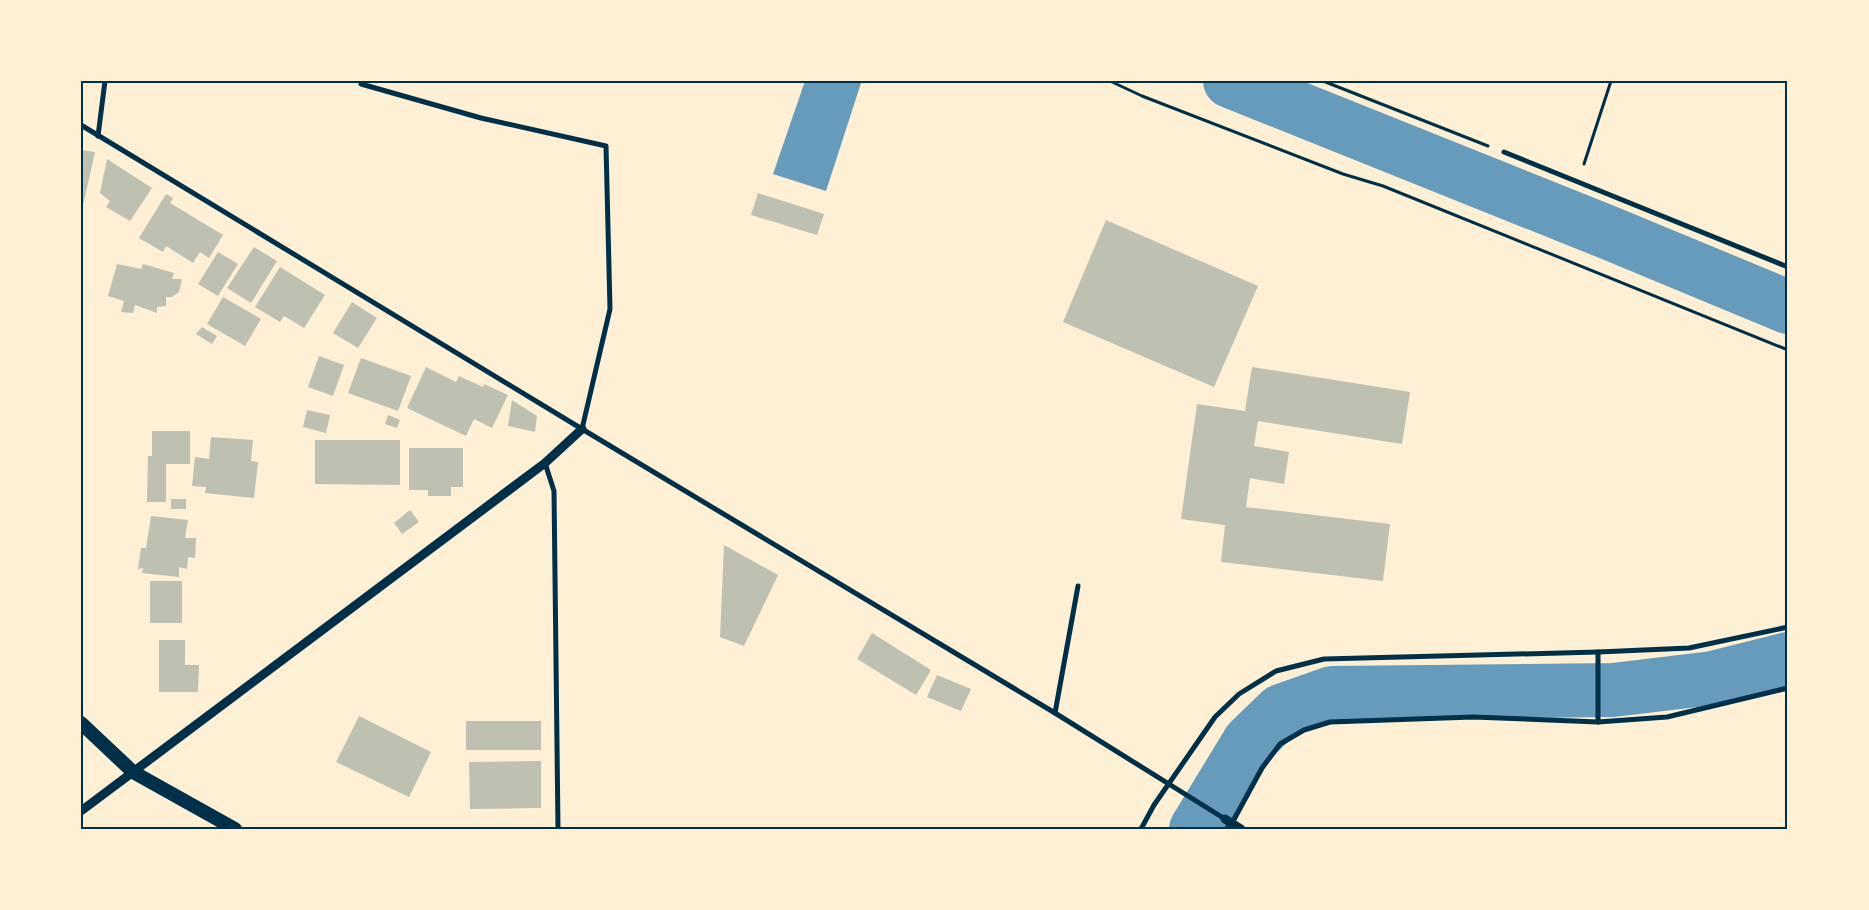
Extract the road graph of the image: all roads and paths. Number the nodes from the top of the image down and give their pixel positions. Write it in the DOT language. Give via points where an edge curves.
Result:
graph roads {
  1 [pos="105,81"];
  2 [pos="362,81"];
  3 [pos="1110,81"];
  4 [pos="1323,81"];
  5 [pos="1611,81"];
  6 [pos="81,125"];
  7 [pos="98,136"];
  8 [pos="1504,152"];
  9 [pos="1578,182"];
  10 [pos="1788,267"];
  11 [pos="1788,350"];
  12 [pos="582,429"];
  13 [pos="545,463"];
  14 [pos="1078,586"];
  15 [pos="1788,627"];
  16 [pos="1598,652"];
  17 [pos="1788,688"];
  18 [pos="1055,713"];
  19 [pos="1598,722"];
  20 [pos="81,723"];
  21 [pos="133,772"];
  22 [pos="1170,784"];
  23 [pos="81,811"];
  24 [pos="1228,823"];
  25 [pos="235,829"];
  26 [pos="558,829"];
  27 [pos="1141,829"];
  28 [pos="1242,829"];
  1 -- 7 [label="street"];
  2 -- 12 [label="street" via="361,84 481,118 606,146 610,309"];
  3 -- 11 [label="path" via="1343,174 1383,186"];
  4 -- 8 [label="path"];
  5 -- 9 [label="path"];
  6 -- 7 [label="street"];
  7 -- 12 [label="street"];
  8 -- 9 [label="street"];
  9 -- 10 [label="street"];
  12 -- 13 [label="street"];
  12 -- 18 [label="street"];
  13 -- 21 [label="street"];
  13 -- 26 [label="street" via="554,492"];
  14 -- 18 [label="street"];
  15 -- 16 [label="street" via="1689,648"];
  16 -- 19 [label="street"];
  16 -- 22 [label="street" via="1324,659 1276,671 1239,694 1215,717"];
  17 -- 19 [label="street" via="1667,717"];
  18 -- 22 [label="street"];
  19 -- 24 [label="street" via="1473,717 1330,722 1304,730 1280,744"];
  20 -- 21 [label="highway"];
  21 -- 23 [label="street"];
  21 -- 25 [label="highway"];
  22 -- 24 [label="street"];
  22 -- 27 [label="street"];
  24 -- 28 [label="street"];
}
